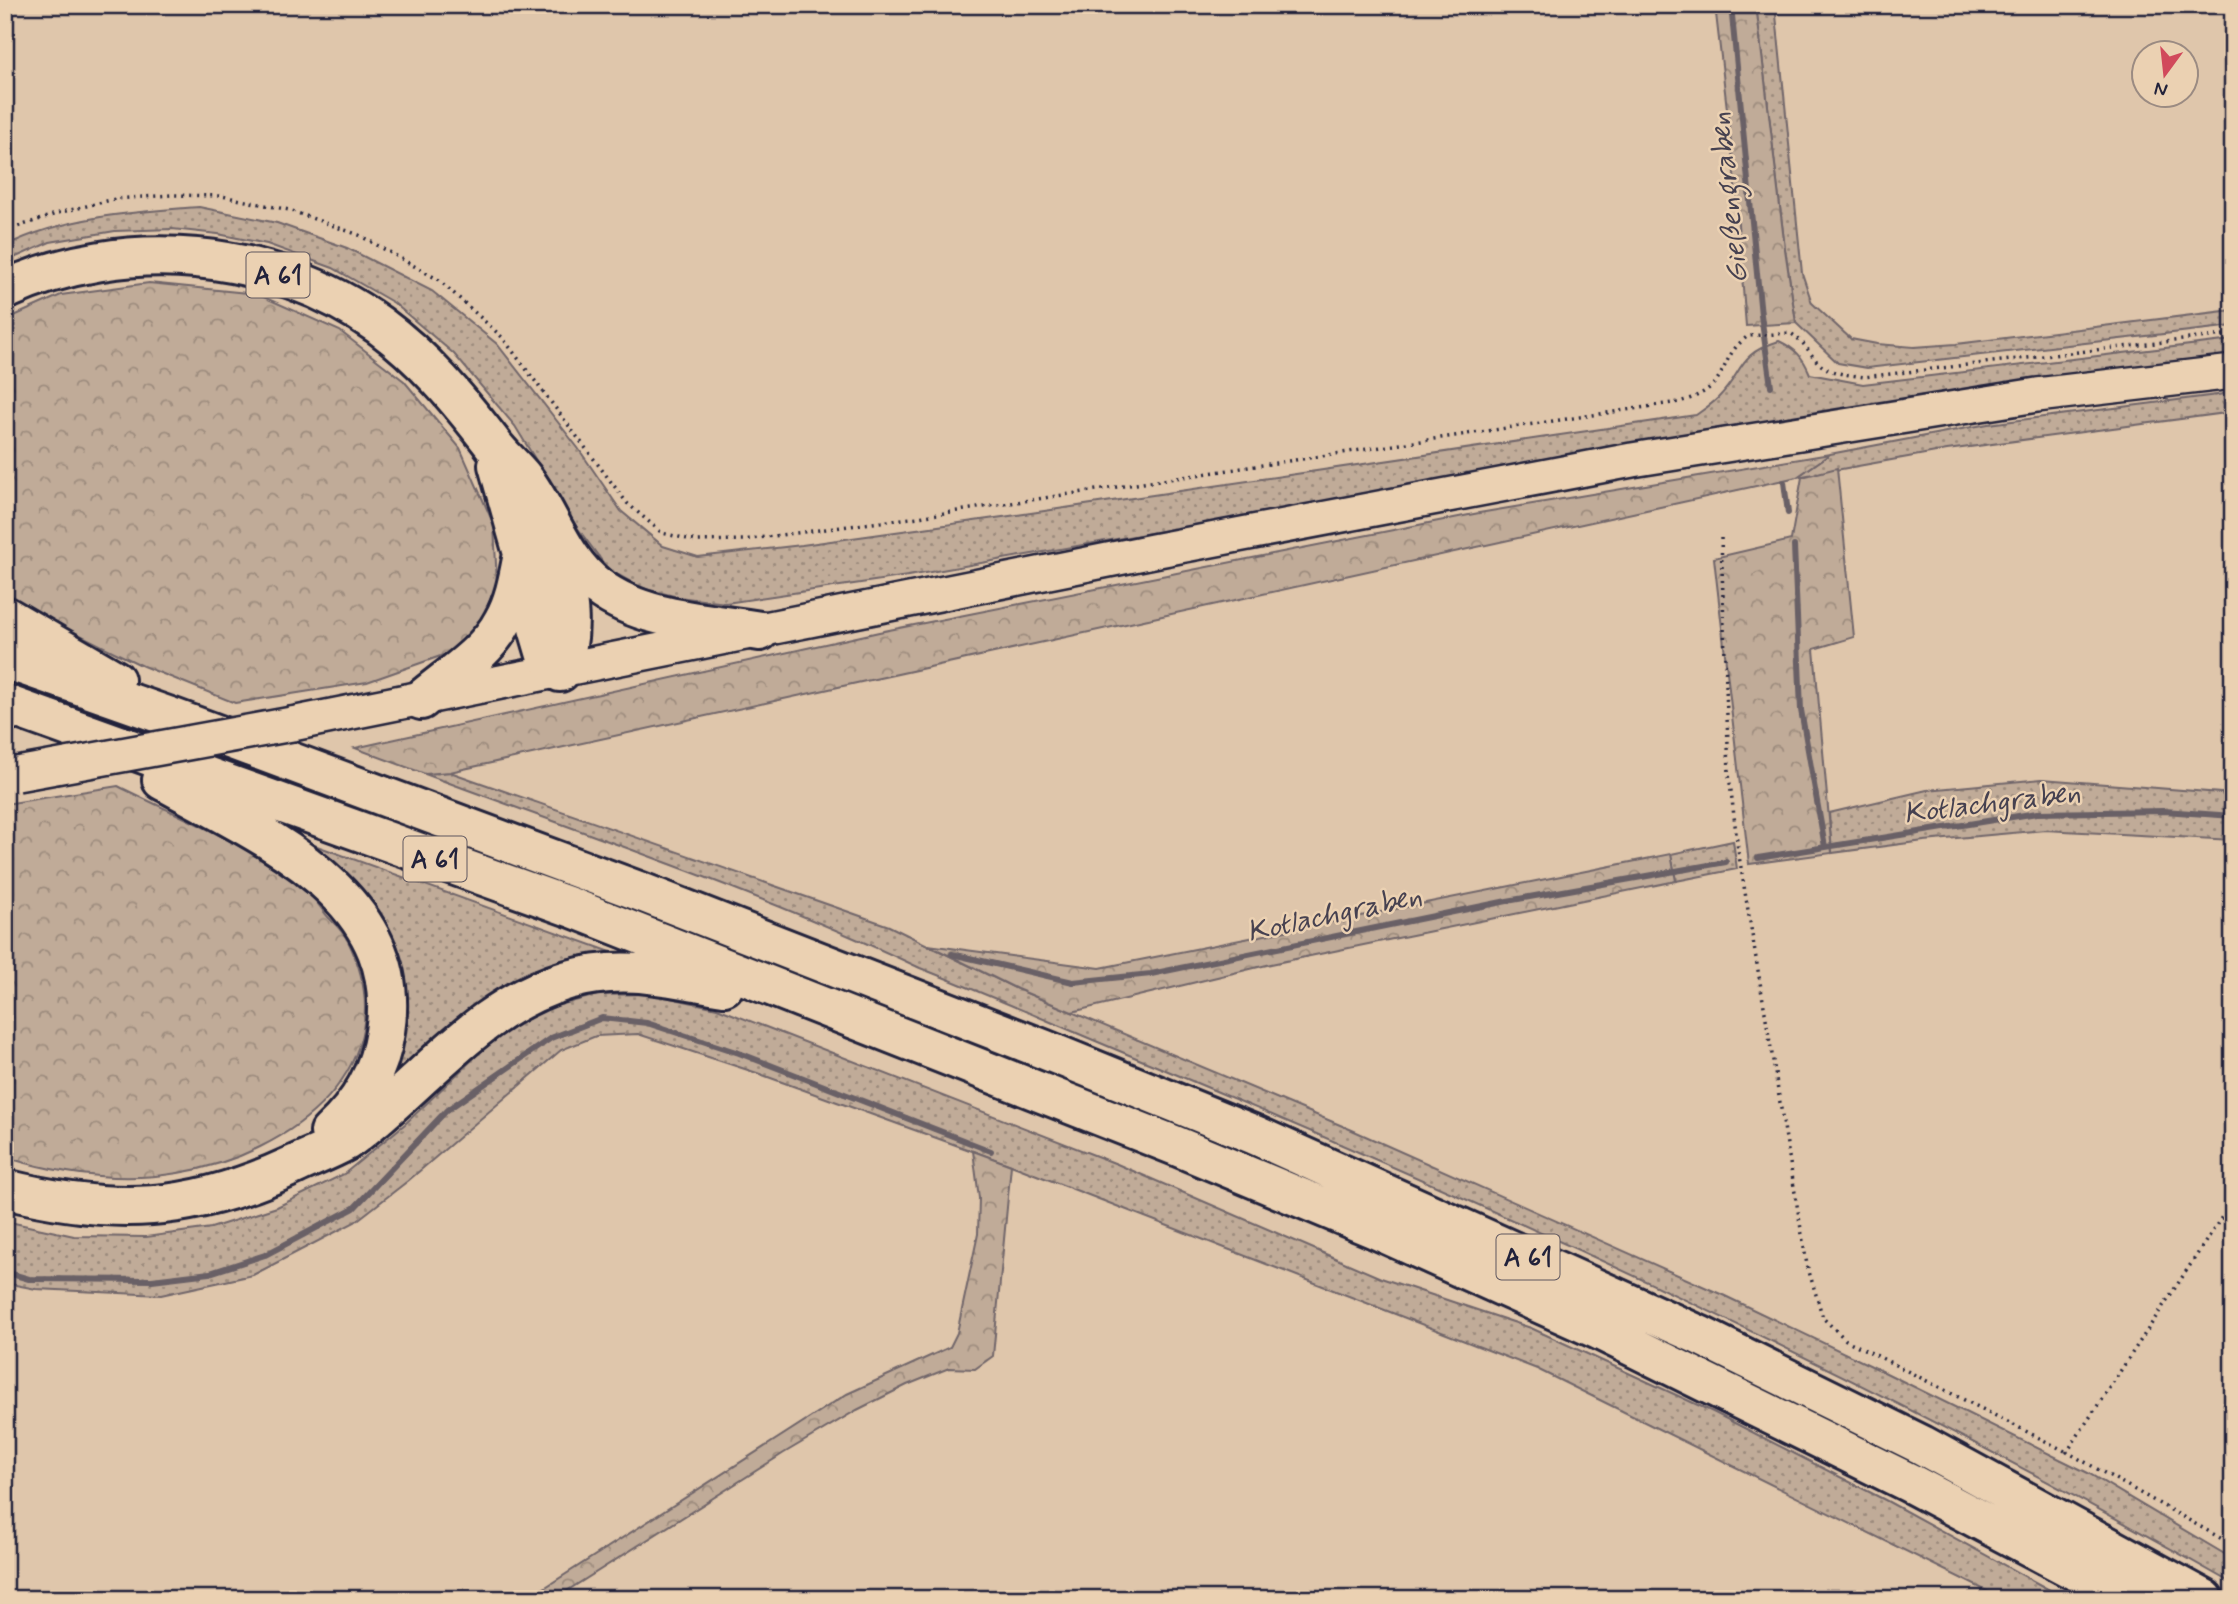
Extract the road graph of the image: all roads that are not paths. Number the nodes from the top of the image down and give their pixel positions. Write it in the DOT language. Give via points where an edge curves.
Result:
graph roads {
  1 [pos="5,290"];
  2 [pos="2233,372"];
  3 [pos="493,445"];
  4 [pos="554,530"];
  5 [pos="523,556"];
  6 [pos="5,616"];
  7 [pos="760,631"];
  8 [pos="5,659"];
  9 [pos="560,672"];
  10 [pos="421,699"];
  11 [pos="5,704"];
  12 [pos="173,718"];
  13 [pos="59,723"];
  14 [pos="11,775"];
  15 [pos="809,1000"];
  16 [pos="295,1164"];
  17 [pos="5,1189"];
  18 [pos="2129,1599"];
  19 [pos="2204,1599"];
  1 -- 3 [label="highway, A 61" via="68,268 121,258 192,258 263,270 326,293 378,324 433,371"];
  2 -- 7 [label="main road" via="2037,395 1632,460"];
  3 -- 4 [label="highway, A 61" via="524,479"];
  3 -- 5 [label="highway, A 61"];
  4 -- 7 [label="highway, A 61" via="573,562 616,600 653,614"];
  4 -- 9 [label="highway, A 61" via="570,624 568,651"];
  5 -- 9 [label="highway, A 61" via="546,654"];
  5 -- 10 [label="highway, A 61" via="504,621 491,640"];
  6 -- 12 [label="highway, A 61"];
  7 -- 9 [label="main road"];
  8 -- 12 [label="highway, A 61"];
  9 -- 10 [label="main road"];
  10 -- 14 [label="main road, bridge"];
  11 -- 13 [label="highway, A 61"];
  12 -- 19 [label="highway, A 61" via="611,880 1255,1135 1699,1335 1922,1445"];
  13 -- 15 [label="highway, A 61" via="573,908"];
  13 -- 16 [label="highway, A 61" via="290,852 334,888 365,930 386,991 380,1053 362,1097"];
  15 -- 16 [label="highway, A 61" via="653,972 568,980 527,996 488,1020 347,1140"];
  15 -- 18 [label="highway, A 61" via="1373,1228 1569,1317 1910,1483"];
  16 -- 17 [label="highway, A 61" via="240,1188 150,1206 82,1205"];
}
